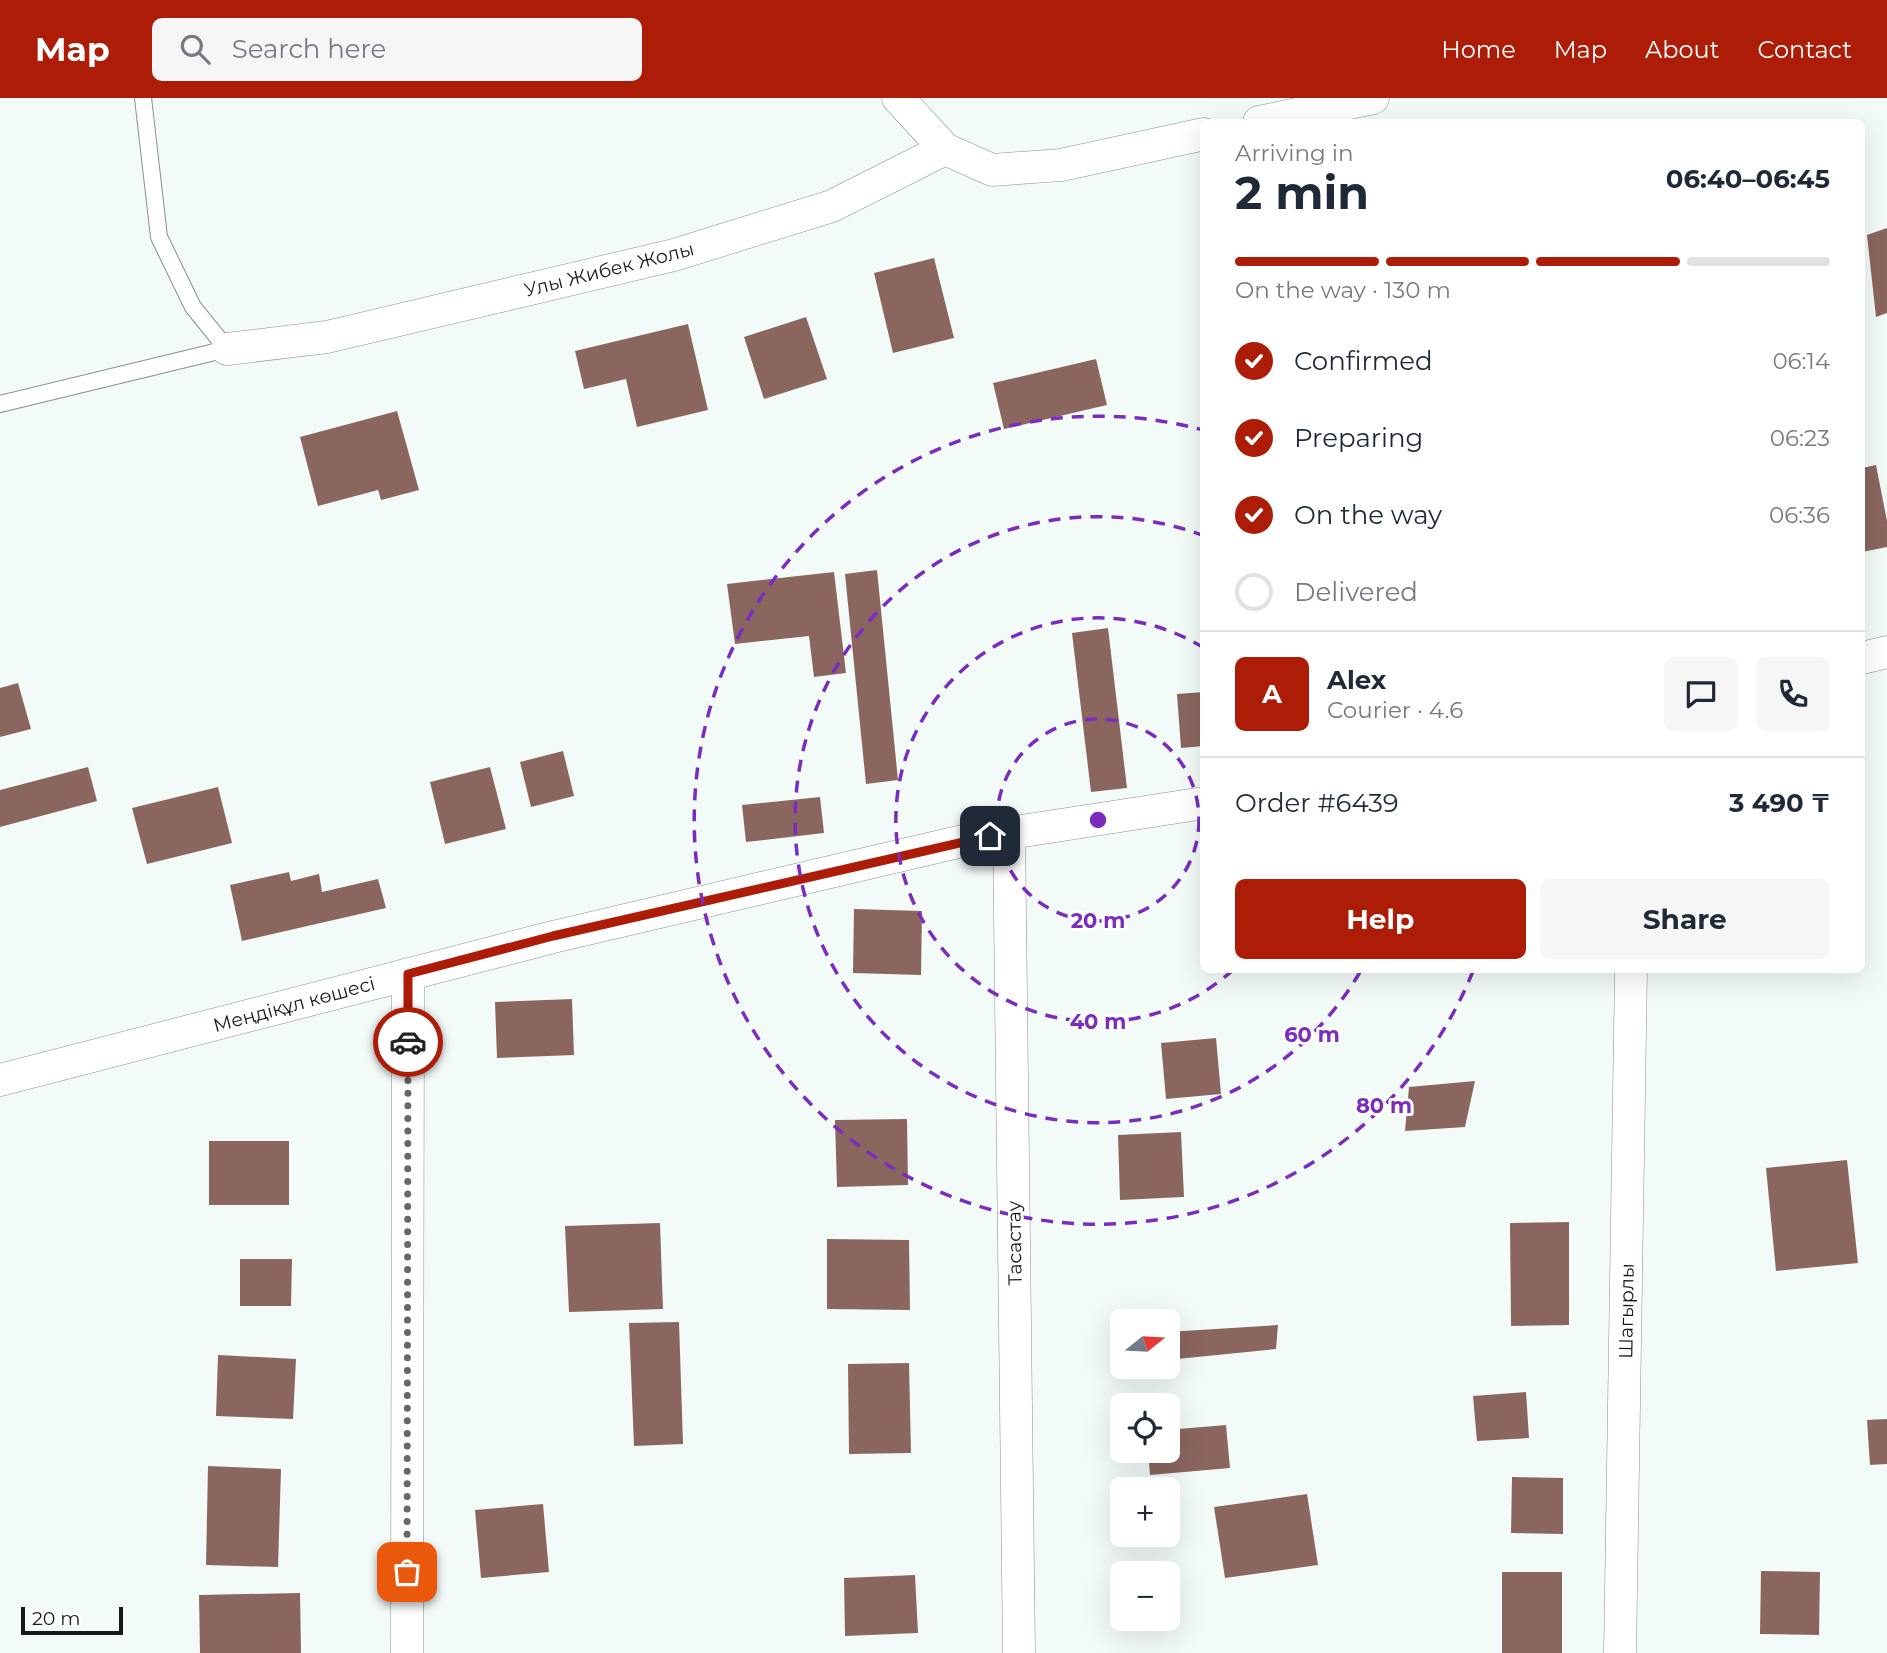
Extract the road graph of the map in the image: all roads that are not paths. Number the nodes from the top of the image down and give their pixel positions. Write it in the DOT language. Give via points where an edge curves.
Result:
graph roads {
  1 [pos="143,98"];
  2 [pos="898,98"];
  3 [pos="1373,98"];
  4 [pos="1273,119"];
  5 [pos="1200,135"];
  6 [pos="945,149"];
  7 [pos="227,349"];
  8 [pos="0,404"];
  9 [pos="1887,652"];
  10 [pos="1865,658"];
  11 [pos="1200,804"];
  12 [pos="1009,833"];
  13 [pos="1631,973"];
  14 [pos="408,974"];
  15 [pos="0,1080"];
  16 [pos="407,1653"];
  17 [pos="1019,1653"];
  18 [pos="1620,1653"];
  1 -- 7 [label="lane" via="159,237 193,307"];
  2 -- 6 [label="street"];
  3 -- 4 [label="street"];
  5 -- 6 [label="street" via="1061,165 992,170"];
  6 -- 7 [label="street, Улы Жибек Жолы" via="832,206 674,255 327,337"];
  7 -- 8 [label="lane, Улы Жибек Жолы"];
  9 -- 10 [label="street"];
  11 -- 12 [label="street, Меңдіқұл көшесі"];
  12 -- 14 [label="street, Меңдіқұл көшесі" via="553,936"];
  12 -- 17 [label="street, Тасастау"];
  13 -- 18 [label="street, Шагырлы"];
  14 -- 15 [label="street, Меңдіқұл көшесі"];
  14 -- 16 [label="street"];
}
